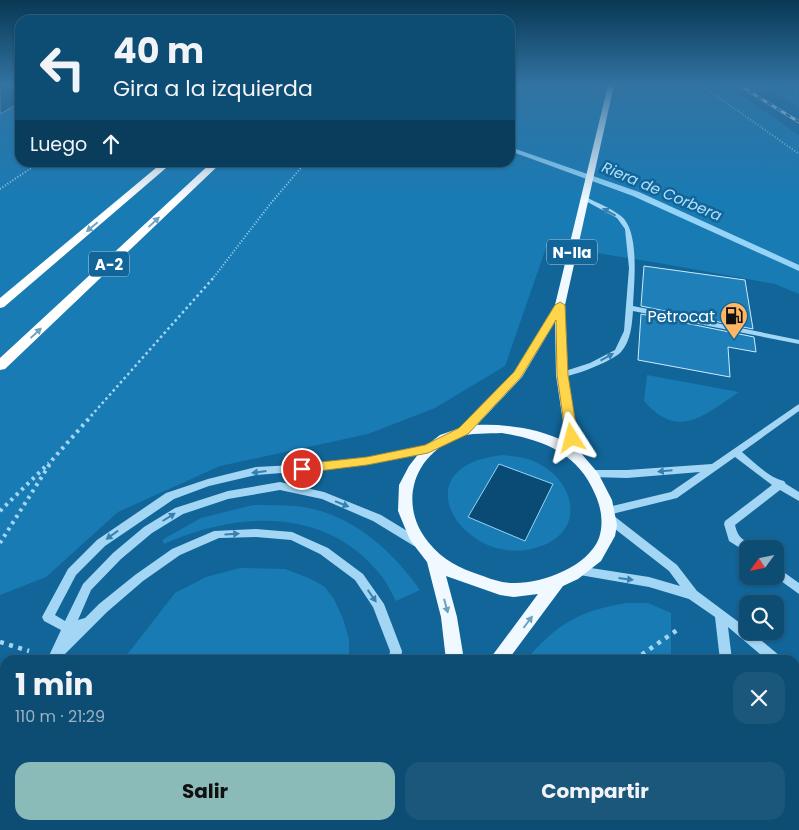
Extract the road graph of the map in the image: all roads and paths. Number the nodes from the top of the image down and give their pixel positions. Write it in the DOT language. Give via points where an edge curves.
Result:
graph roads {
  1 [pos="601,124"];
  2 [pos="756,124"];
  3 [pos="799,154"];
  4 [pos="33,167"];
  5 [pos="163,167"];
  6 [pos="213,167"];
  7 [pos="302,167"];
  8 [pos="0,189"];
  9 [pos="585,194"];
  10 [pos="0,304"];
  11 [pos="560,305"];
  12 [pos="630,308"];
  13 [pos="799,342"];
  14 [pos="0,366"];
  15 [pos="562,375"];
  16 [pos="799,407"];
  17 [pos="464,431"];
  18 [pos="428,449"];
  19 [pos="736,452"];
  20 [pos="574,454"];
  21 [pos="53,459"];
  22 [pos="714,466"];
  23 [pos="592,473"];
  24 [pos="780,484"];
  25 [pos="799,497"];
  26 [pos="0,511"];
  27 [pos="609,515"];
  28 [pos="739,542"];
  29 [pos="0,543"];
  30 [pos="421,545"];
  31 [pos="434,559"];
  32 [pos="578,571"];
  33 [pos="784,578"];
  34 [pos="557,581"];
  35 [pos="799,589"];
  36 [pos="694,595"];
  37 [pos="720,614"];
  38 [pos="89,622"];
  39 [pos="68,628"];
  40 [pos="680,628"];
  41 [pos="55,655"];
  42 [pos="57,655"];
  43 [pos="396,655"];
  44 [pos="454,655"];
  45 [pos="502,655"];
  46 [pos="641,655"];
  47 [pos="725,655"];
  48 [pos="770,655"];
  1 -- 9 [label="main road, N-IIa"];
  2 -- 3 [label="path"];
  4 -- 8 [label="path"];
  5 -- 10 [label="highway, A-2, one-way"];
  14 -- 6 [label="highway, A-2, one-way"];
  7 -- 21 [label="path" via="217,273"];
  9 -- 11 [label="main road, N-IIa"];
  12 -- 9 [label="street, one-way" via="632,268 628,229 619,217"];
  11 -- 15 [label="main road, N-IIa"];
  11 -- 17 [label="main road, N-IIa" via="518,374"];
  12 -- 13 [label="street"];
  15 -- 12 [label="street, one-way" via="593,365 618,351 628,331"];
  15 -- 20 [label="main road, N-IIa"];
  16 -- 19 [label="street"];
  17 -- 18 [label="main road, N-IIa"];
  17 -- 20 [label="main road, N-IIa" via="530,433 557,443"];
  18 -- 30 [label="main road, N-IIa" via="410,474 406,487 409,524"];
  18 -- 39 [label="street, one-way" via="333,466 256,471 208,482 170,496 101,543 72,572 48,617"];
  19 -- 22 [label="street"];
  19 -- 24 [label="street"];
  20 -- 23 [label="main road, N-IIa"];
  21 -- 26 [label="path"];
  21 -- 29 [label="path"];
  22 -- 23 [label="street, one-way" via="627,474"];
  22 -- 27 [label="street" via="674,495"];
  23 -- 27 [label="main road, N-IIa"];
  24 -- 25 [label="street"];
  24 -- 28 [label="street" via="729,524 733,538"];
  27 -- 32 [label="main road, N-IIa" via="608,535 602,549"];
  27 -- 36 [label="street" via="673,568"];
  30 -- 31 [label="main road, N-IIa"];
  39 -- 30 [label="street, one-way" via="87,587 148,530 179,511 228,495 280,486 324,496 377,518"];
  31 -- 34 [label="main road, N-IIa" via="452,572 490,586 514,590"];
  31 -- 44 [label="main road, one-way" via="449,617"];
  32 -- 34 [label="main road, N-IIa"];
  32 -- 36 [label="street, one-way" via="650,582"];
  33 -- 35 [label="street"];
  45 -- 34 [label="main road, N-IIa, one-way"];
  36 -- 37 [label="street"];
  37 -- 47 [label="street"];
  37 -- 48 [label="street"];
  38 -- 39 [label="street"];
  38 -- 42 [label="street"];
  38 -- 43 [label="street, one-way" via="139,578 176,552 218,534 256,532 292,536 324,551 359,577 378,604"];
  39 -- 41 [label="street"];
  40 -- 46 [label="path"];
}
